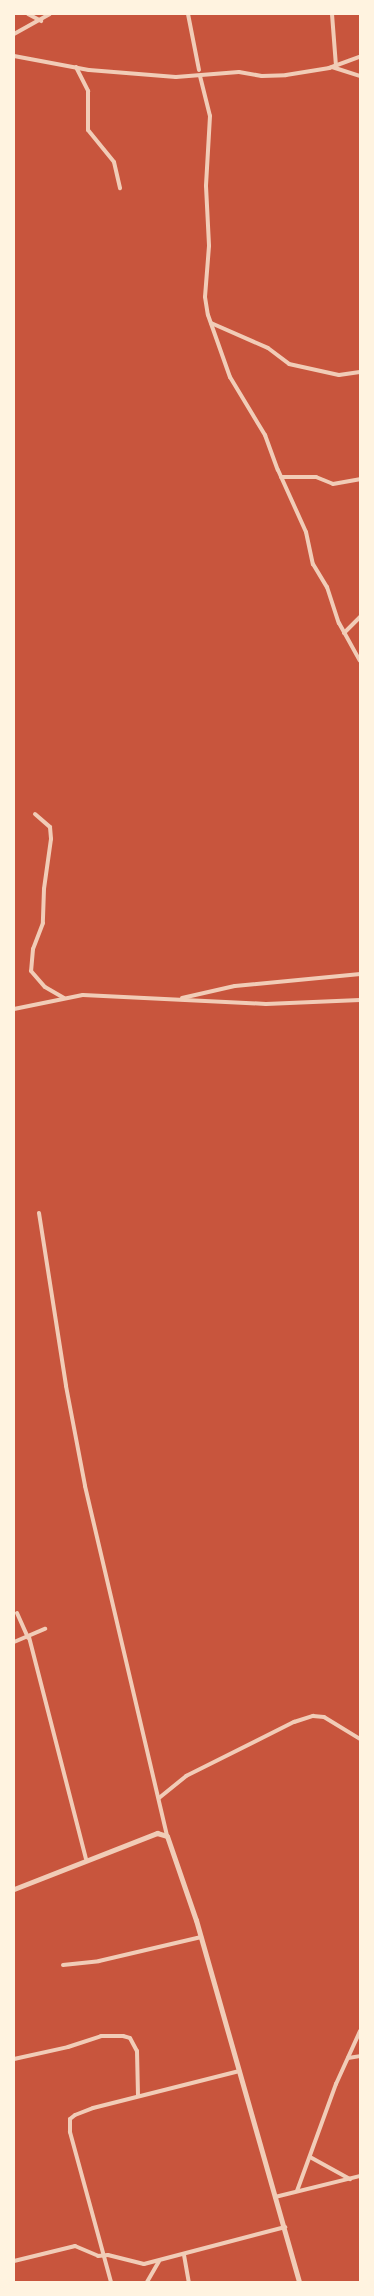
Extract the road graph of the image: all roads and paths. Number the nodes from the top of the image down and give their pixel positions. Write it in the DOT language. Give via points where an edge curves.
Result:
graph roads {
  1 [pos="28,14"];
  2 [pos="50,14"];
  3 [pos="188,14"];
  4 [pos="332,14"];
  5 [pos="41,21"];
  6 [pos="14,34"];
  7 [pos="14,56"];
  8 [pos="360,57"];
  9 [pos="76,67"];
  10 [pos="334,67"];
  11 [pos="199,70"];
  12 [pos="200,76"];
  13 [pos="360,76"];
  14 [pos="120,188"];
  15 [pos="211,323"];
  16 [pos="360,372"];
  17 [pos="281,477"];
  18 [pos="360,479"];
  19 [pos="360,617"];
  20 [pos="344,633"];
  21 [pos="360,661"];
  22 [pos="35,814"];
  23 [pos="360,974"];
  24 [pos="64,998"];
  25 [pos="176,1000"];
  26 [pos="360,1000"];
  27 [pos="14,1009"];
  28 [pos="39,1213"];
  29 [pos="17,1613"];
  30 [pos="45,1629"];
  31 [pos="29,1637"];
  32 [pos="14,1642"];
  33 [pos="360,1739"];
  34 [pos="159,1798"];
  35 [pos="167,1836"];
  36 [pos="86,1859"];
  37 [pos="14,1889"];
  38 [pos="201,1937"];
  39 [pos="63,1965"];
  40 [pos="360,2031"];
  41 [pos="358,2039"];
  42 [pos="360,2056"];
  43 [pos="348,2058"];
  44 [pos="14,2059"];
  45 [pos="239,2071"];
  46 [pos="138,2096"];
  47 [pos="310,2157"];
  48 [pos="360,2176"];
  49 [pos="350,2179"];
  50 [pos="297,2191"];
  51 [pos="276,2197"];
  52 [pos="284,2227"];
  53 [pos="104,2255"];
  54 [pos="184,2255"];
  55 [pos="14,2261"];
  56 [pos="159,2261"];
  57 [pos="111,2282"];
  58 [pos="147,2282"];
  59 [pos="189,2282"];
  60 [pos="299,2282"];
  1 -- 5 [label="street"];
  2 -- 5 [label="street"];
  3 -- 11 [label="street"];
  4 -- 10 [label="street"];
  5 -- 6 [label="street"];
  7 -- 9 [label="street"];
  8 -- 10 [label="street"];
  9 -- 12 [label="street" via="148,75"];
  9 -- 14 [label="street" via="88,91 88,130 114,162"];
  10 -- 12 [label="street" via="277,76 239,72"];
  10 -- 13 [label="street"];
  12 -- 15 [label="street" via="211,121 206,186 209,246 205,297"];
  15 -- 16 [label="street" via="268,348 289,364 339,375"];
  15 -- 17 [label="street" via="230,377 265,435"];
  17 -- 18 [label="street" via="316,477 333,484"];
  17 -- 20 [label="street" via="306,532 313,564 327,587"];
  19 -- 20 [label="street"];
  20 -- 21 [label="street"];
  22 -- 24 [label="street" via="50,826 51,839 44,889 43,923 33,949 30,971 45,987"];
  23 -- 25 [label="street" via="235,986"];
  24 -- 25 [label="street" via="98,995"];
  24 -- 27 [label="street"];
  25 -- 26 [label="street" via="308,1004"];
  28 -- 34 [label="street" via="66,1386 85,1486 140,1727"];
  29 -- 31 [label="street"];
  30 -- 31 [label="street"];
  31 -- 32 [label="street"];
  31 -- 36 [label="street"];
  33 -- 34 [label="street" via="324,1717 313,1716 294,1722 186,1776"];
  34 -- 35 [label="street"];
  35 -- 36 [label="street" via="157,1833"];
  35 -- 38 [label="street"];
  36 -- 37 [label="street"];
  38 -- 39 [label="street" via="99,1961"];
  38 -- 45 [label="street"];
  40 -- 41 [label="street"];
  41 -- 43 [label="street"];
  42 -- 43 [label="street"];
  43 -- 47 [label="street"];
  44 -- 46 [label="street" via="68,2047 101,2036 130,2038 137,2051"];
  45 -- 46 [label="street"];
  45 -- 51 [label="street"];
  46 -- 53 [label="street" via="75,2115 69,2124 91,2215"];
  47 -- 49 [label="street"];
  47 -- 50 [label="street"];
  48 -- 49 [label="street"];
  49 -- 50 [label="street"];
  50 -- 51 [label="street"];
  51 -- 52 [label="street"];
  52 -- 54 [label="street"];
  52 -- 60 [label="street"];
  53 -- 55 [label="street" via="98,2256 75,2246"];
  53 -- 56 [label="street" via="141,2264"];
  53 -- 57 [label="street"];
  54 -- 56 [label="street"];
  54 -- 59 [label="street"];
  56 -- 58 [label="street"];
}
